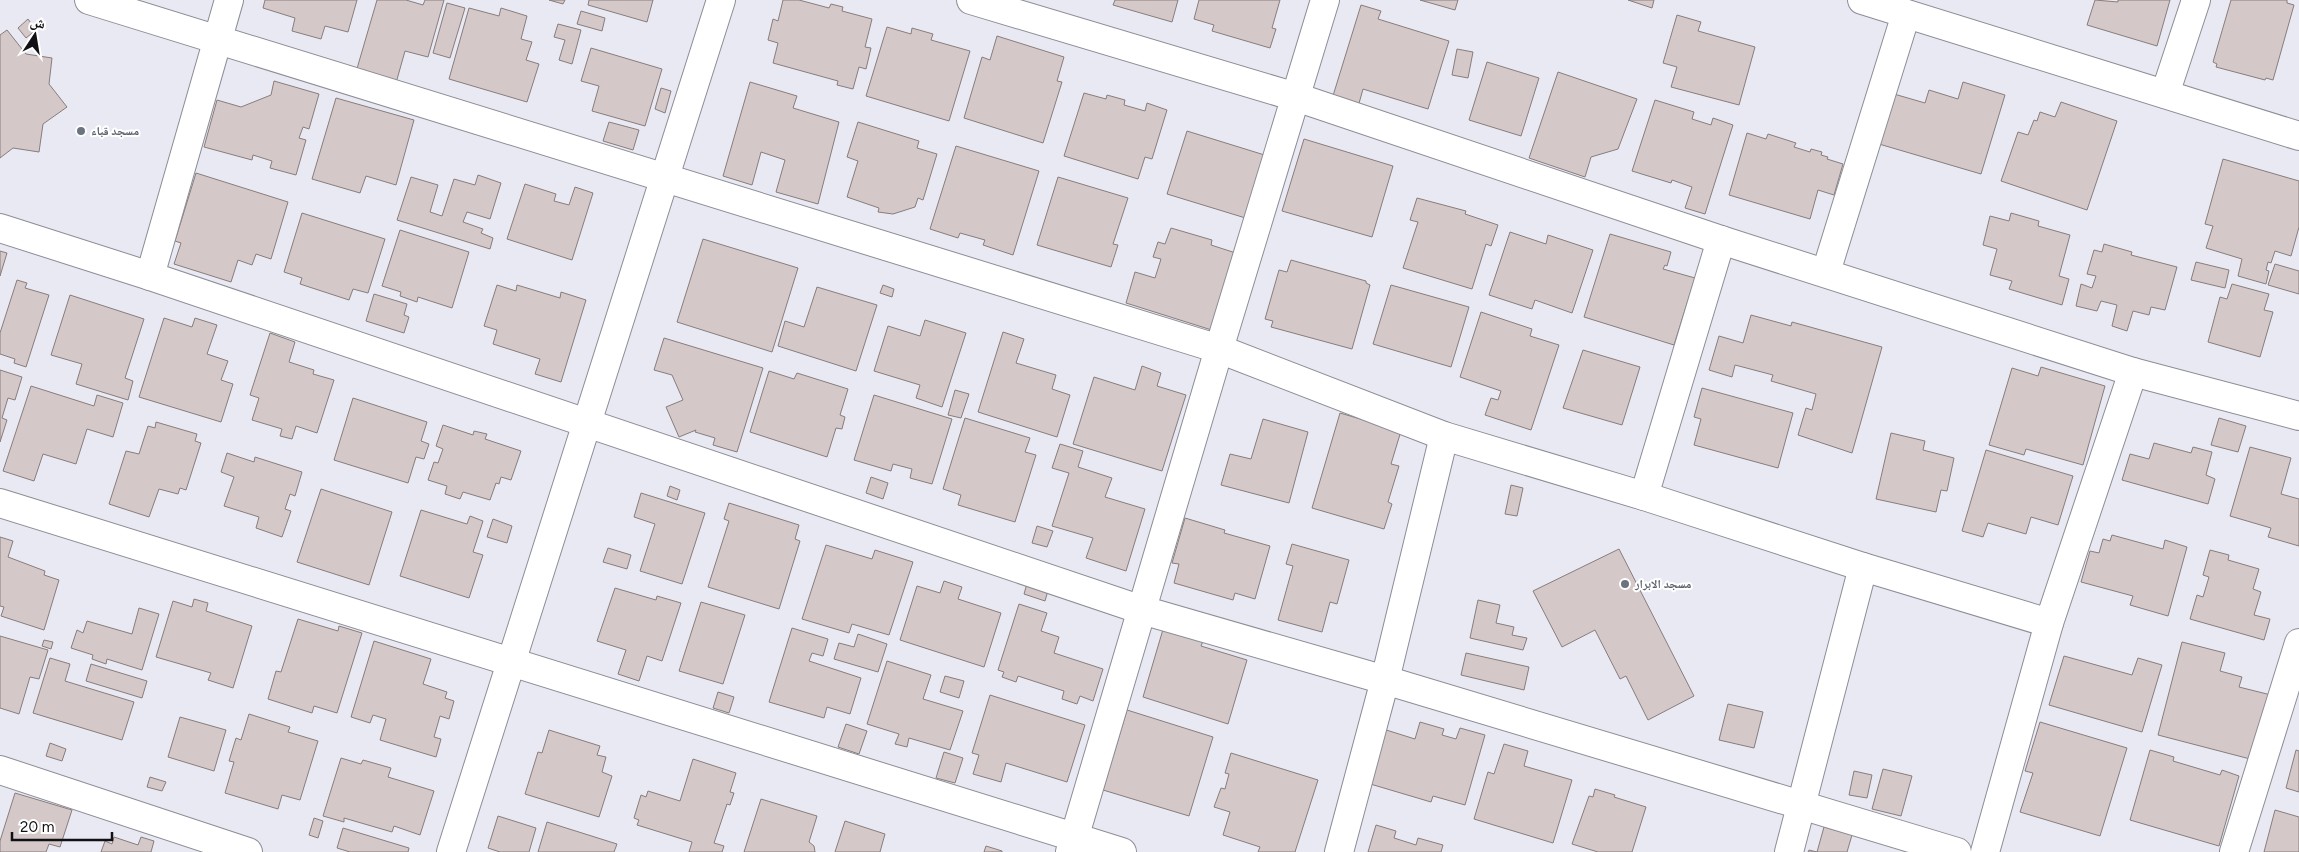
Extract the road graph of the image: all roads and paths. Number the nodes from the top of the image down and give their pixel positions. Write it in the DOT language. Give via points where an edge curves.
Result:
graph roads {
  1 [pos="89,0"];
  2 [pos="229,0"];
  3 [pos="720,0"];
  4 [pos="971,0"];
  5 [pos="1326,0"];
  6 [pos="1862,0"];
  7 [pos="2196,0"];
  8 [pos="1906,14"];
  9 [pos="218,40"];
  10 [pos="2165,94"];
  11 [pos="1296,97"];
  12 [pos="2299,136"];
  13 [pos="664,178"];
  14 [pos="0,228"];
  15 [pos="1721,240"];
  16 [pos="1826,272"];
  17 [pos="150,276"];
  18 [pos="1219,349"];
  19 [pos="2133,372"];
  20 [pos="2299,416"];
  21 [pos="586,423"];
  22 [pos="1444,436"];
  23 [pos="1644,496"];
  24 [pos="0,503"];
  25 [pos="1863,567"];
  26 [pos="1142,610"];
  27 [pos="2049,623"];
  28 [pos="2299,643"];
  29 [pos="511,661"];
  30 [pos="1385,680"];
  31 [pos="2293,686"];
  32 [pos="0,770"];
  33 [pos="1802,805"];
  34 [pos="1072,845"];
  35 [pos="248,852"];
  36 [pos="451,852"];
  37 [pos="1122,852"];
  38 [pos="1339,852"];
  39 [pos="1789,852"];
  40 [pos="1957,852"];
  41 [pos="1985,852"];
  42 [pos="2234,852"];
  1 -- 9 [label="street"];
  2 -- 9 [label="street"];
  3 -- 13 [label="street"];
  4 -- 11 [label="street"];
  5 -- 11 [label="street"];
  6 -- 8 [label="street"];
  7 -- 10 [label="street"];
  8 -- 10 [label="street"];
  8 -- 16 [label="street"];
  9 -- 13 [label="street"];
  9 -- 17 [label="street"];
  10 -- 12 [label="street"];
  11 -- 15 [label="street"];
  11 -- 18 [label="street"];
  13 -- 18 [label="street"];
  13 -- 21 [label="street"];
  14 -- 17 [label="street"];
  15 -- 16 [label="street"];
  15 -- 23 [label="street"];
  16 -- 19 [label="street"];
  17 -- 21 [label="street"];
  18 -- 22 [label="street"];
  18 -- 26 [label="street"];
  19 -- 20 [label="street"];
  19 -- 27 [label="street"];
  21 -- 26 [label="street"];
  21 -- 29 [label="street"];
  22 -- 23 [label="street"];
  22 -- 30 [label="street"];
  23 -- 25 [label="street"];
  24 -- 29 [label="street"];
  25 -- 27 [label="street"];
  25 -- 33 [label="street"];
  26 -- 30 [label="street"];
  26 -- 34 [label="street"];
  27 -- 41 [label="street"];
  28 -- 31 [label="street"];
  29 -- 34 [label="street"];
  29 -- 36 [label="street"];
  30 -- 33 [label="street"];
  30 -- 38 [label="street"];
  31 -- 42 [label="street"];
  32 -- 35 [label="street"];
  33 -- 39 [label="street"];
  33 -- 40 [label="street"];
  34 -- 37 [label="street"];
}
